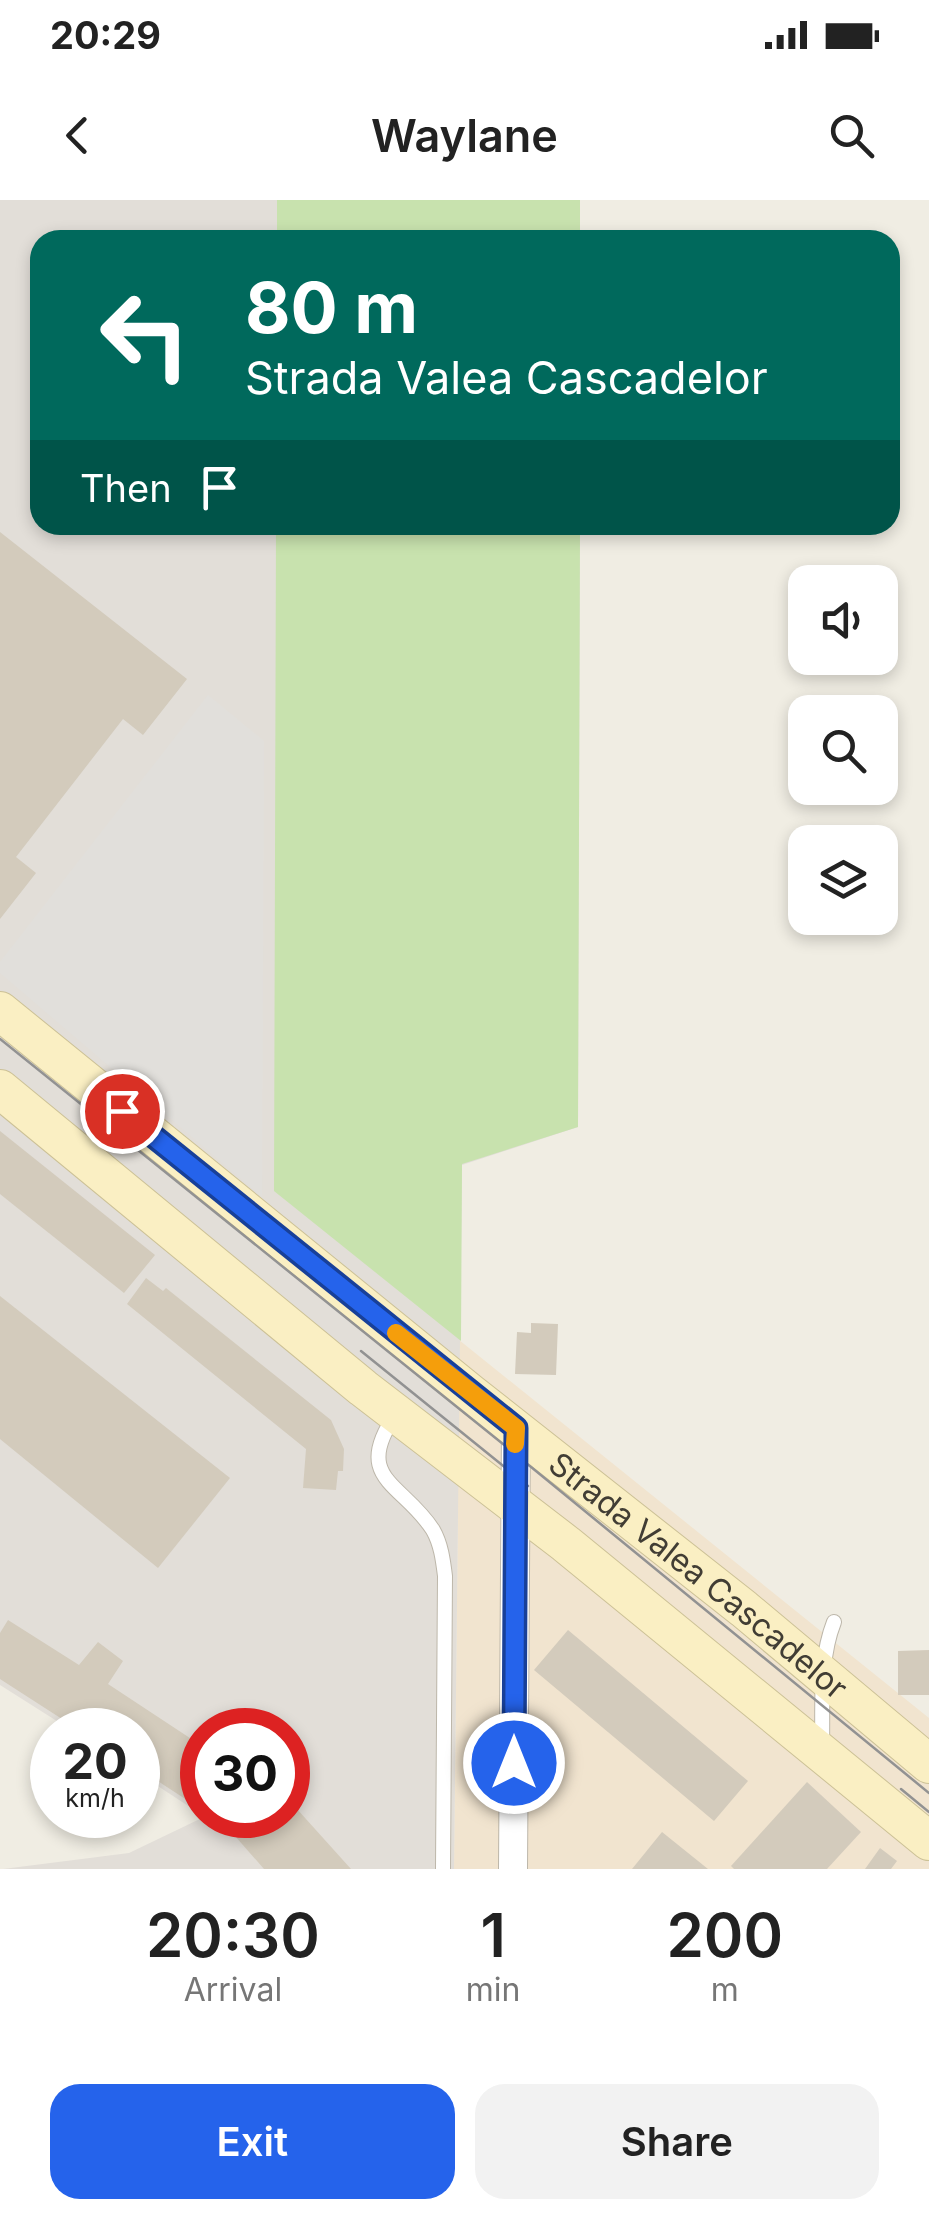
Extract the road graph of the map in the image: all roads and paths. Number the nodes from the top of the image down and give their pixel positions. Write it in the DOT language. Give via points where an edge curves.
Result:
graph roads {
  1 [pos="0,1011"];
  2 [pos="0,1088"];
  3 [pos="396,1413"];
  4 [pos="516,1428"];
  5 [pos="515,1504"];
  6 [pos="834,1622"];
  7 [pos="823,1677"];
  8 [pos="822,1754"];
  9 [pos="929,1764"];
  10 [pos="929,1842"];
  11 [pos="443,1869"];
  12 [pos="512,1869"];
  1 -- 4 [label="main road, Strada Valea Cascadelor"];
  2 -- 3 [label="main road, Strada Valea Cascadelor"];
  3 -- 5 [label="main road, Strada Valea Cascadelor"];
  3 -- 11 [label="lane" via="378,1447 382,1476 436,1534 445,1576"];
  4 -- 5 [label="street"];
  4 -- 7 [label="main road, Strada Valea Cascadelor"];
  5 -- 8 [label="main road, Strada Valea Cascadelor"];
  5 -- 12 [label="street"];
  6 -- 7 [label="lane"];
  7 -- 8 [label="lane"];
  7 -- 9 [label="main road, Strada Valea Cascadelor"];
  8 -- 10 [label="main road, Strada Valea Cascadelor"];
}
